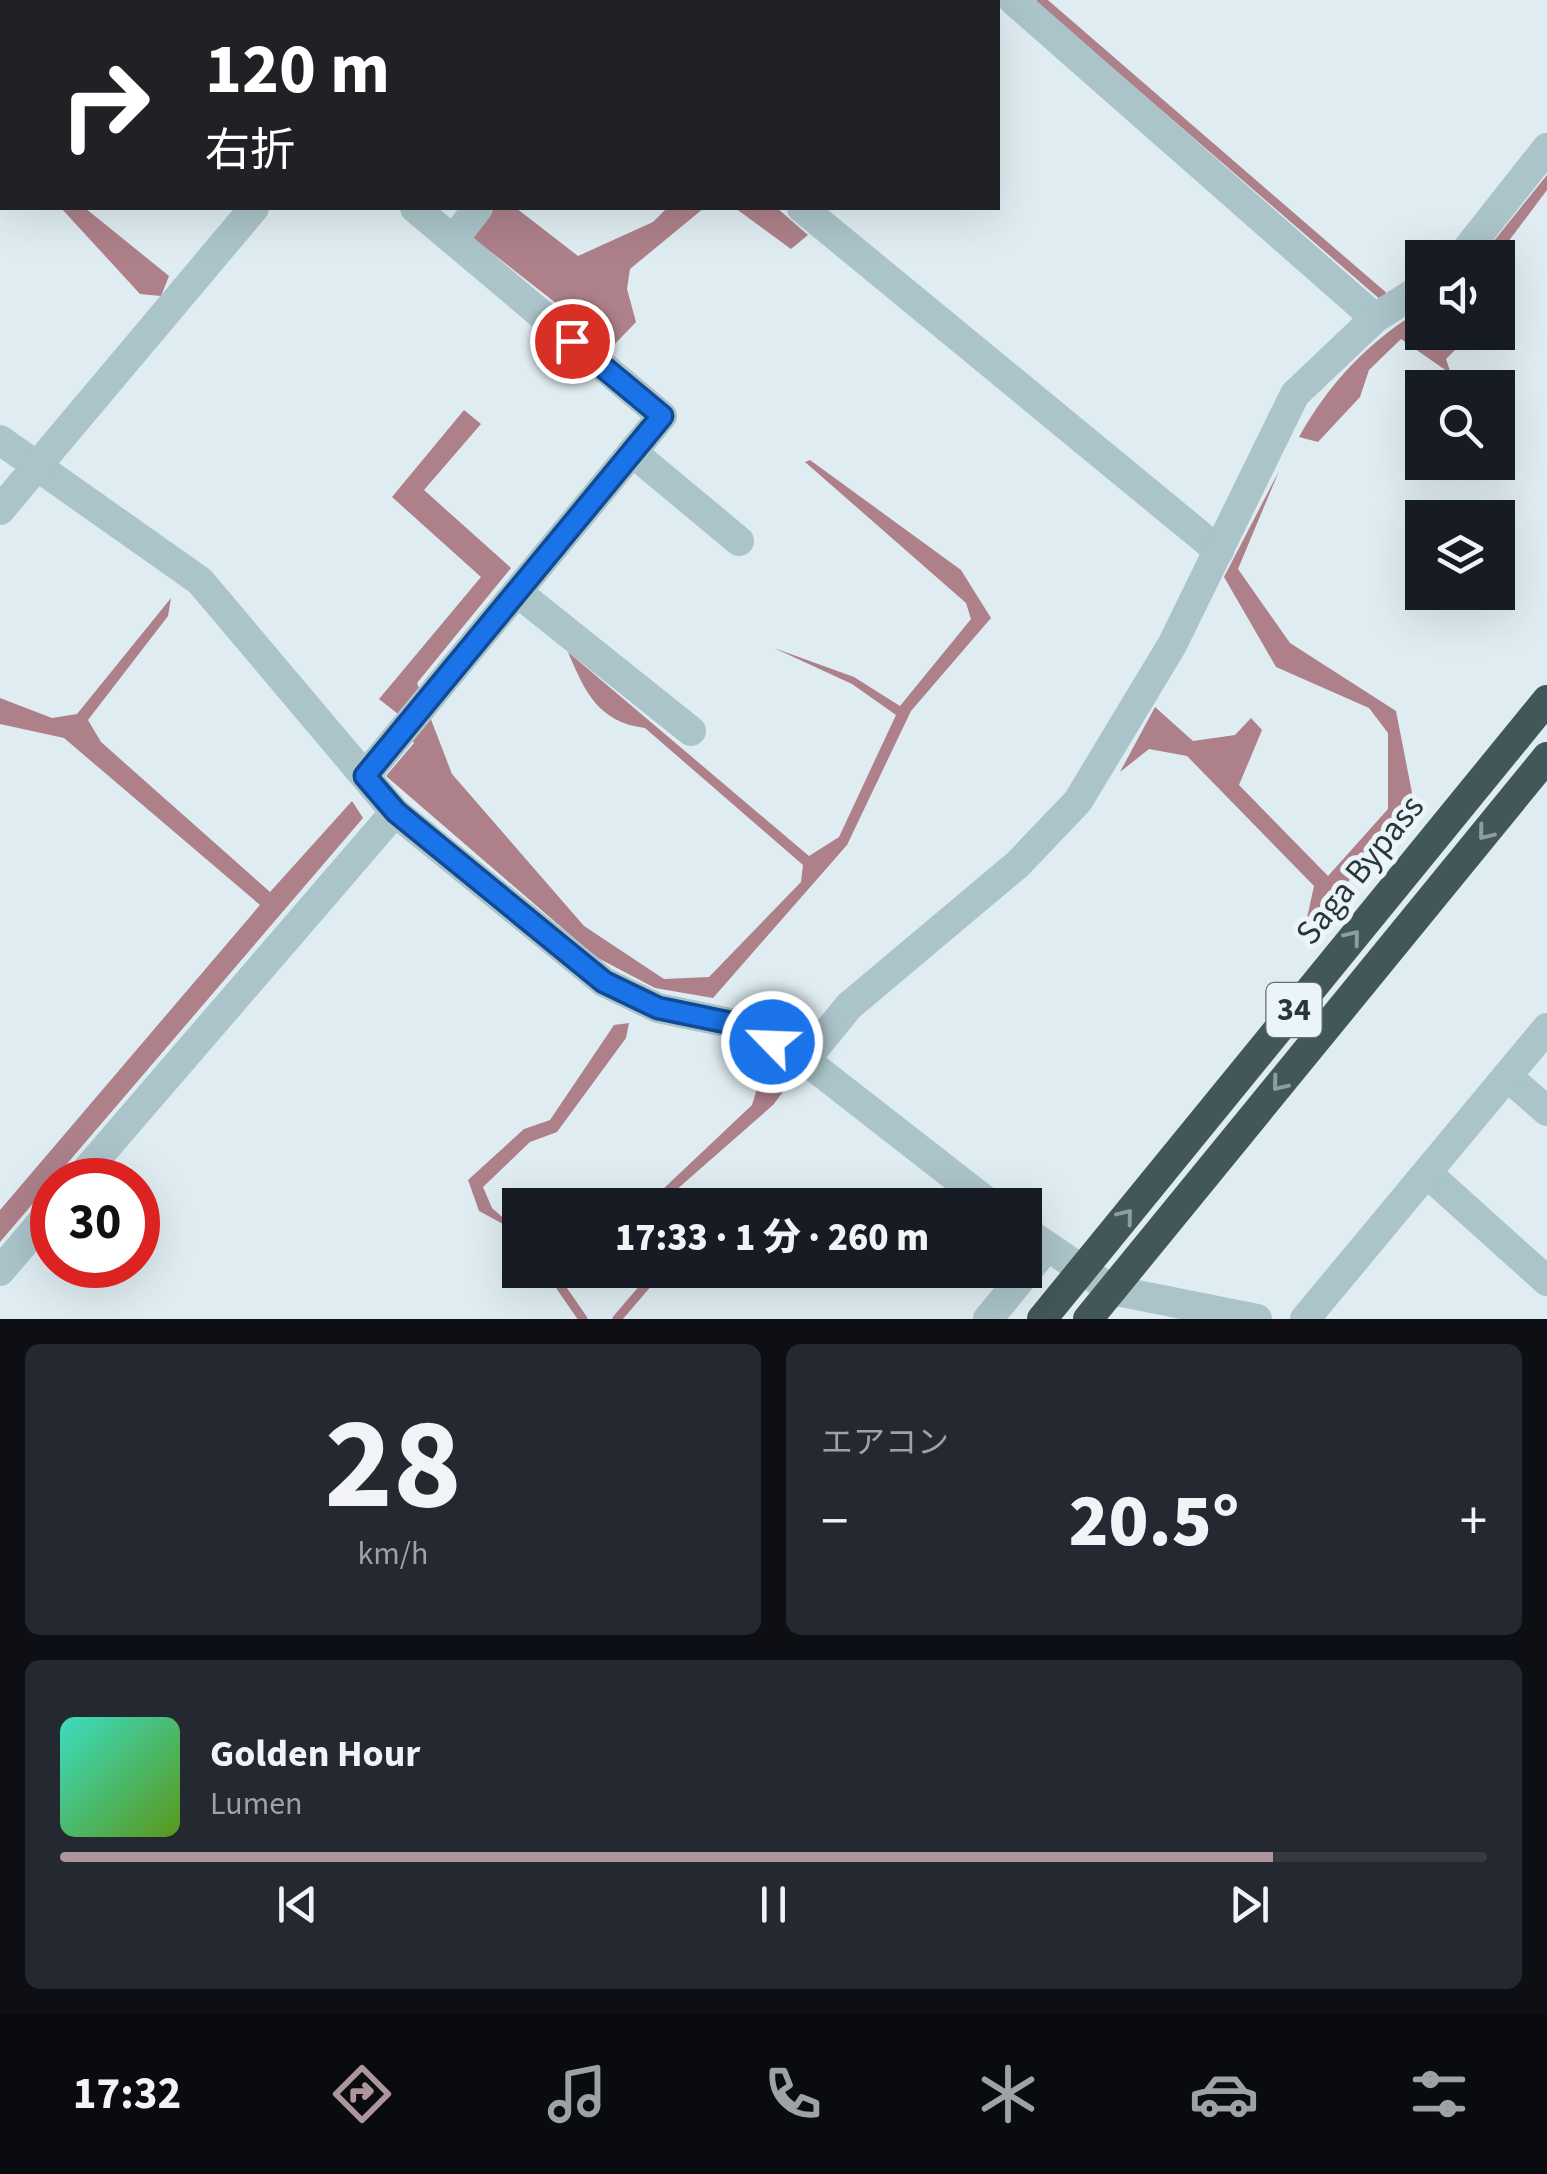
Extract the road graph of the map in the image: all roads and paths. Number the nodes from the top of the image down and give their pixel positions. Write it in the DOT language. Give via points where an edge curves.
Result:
graph roads {
  1 [pos="1013,0"];
  2 [pos="1547,148"];
  3 [pos="252,210"];
  4 [pos="416,210"];
  5 [pos="476,210"];
  6 [pos="804,210"];
  7 [pos="453,240"];
  8 [pos="1474,240"];
  9 [pos="1405,299"];
  10 [pos="1375,318"];
  11 [pos="0,440"];
  12 [pos="632,452"];
  13 [pos="36,468"];
  14 [pos="0,510"];
  15 [pos="739,540"];
  16 [pos="1218,551"];
  17 [pos="517,592"];
  18 [pos="1547,700"];
  19 [pos="691,731"];
  20 [pos="1547,758"];
  21 [pos="365,776"];
  22 [pos="396,812"];
  23 [pos="1547,1028"];
  24 [pos="805,1060"];
  25 [pos="1508,1076"];
  26 [pos="1547,1112"];
  27 [pos="97,1158"];
  28 [pos="1428,1174"];
  29 [pos="969,1188"];
  30 [pos="30,1236"];
  31 [pos="1042,1244"];
  32 [pos="0,1271"];
  33 [pos="1080,1272"];
  34 [pos="1547,1281"];
  35 [pos="1007,1288"];
  36 [pos="1112,1290"];
  37 [pos="988,1319"];
  38 [pos="1042,1319"];
  39 [pos="1088,1319"];
  40 [pos="1256,1319"];
  41 [pos="1306,1319"];
  1 -- 10 [label="street"];
  2 -- 8 [label="street"];
  3 -- 13 [label="street"];
  4 -- 7 [label="street"];
  5 -- 7 [label="street"];
  6 -- 16 [label="street"];
  7 -- 12 [label="street" via="662,416"];
  9 -- 10 [label="street"];
  10 -- 16 [label="street" via="1295,394"];
  11 -- 13 [label="street"];
  12 -- 15 [label="street"];
  12 -- 17 [label="street"];
  13 -- 14 [label="street"];
  13 -- 21 [label="street" via="200,581"];
  16 -- 24 [label="street" via="1172,645 1078,802 1018,864 849,1006"];
  17 -- 19 [label="street"];
  17 -- 21 [label="street"];
  33 -- 18 [label="highway, Saga Bypass / 34, one-way"];
  20 -- 36 [label="highway, Saga Bypass / 34, one-way"];
  21 -- 22 [label="street"];
  22 -- 24 [label="street" via="604,982 658,1008 740,1025"];
  22 -- 27 [label="street"];
  23 -- 25 [label="street"];
  24 -- 29 [label="street"];
  25 -- 26 [label="street"];
  25 -- 28 [label="street"];
  28 -- 34 [label="street"];
  28 -- 41 [label="street"];
  30 -- 32 [label="street"];
  31 -- 33 [label="street"];
  33 -- 36 [label="street"];
  33 -- 38 [label="highway, Saga Bypass / 34"];
  35 -- 37 [label="street"];
  36 -- 39 [label="highway, Saga Bypass / 34"];
  36 -- 40 [label="street"];
}
